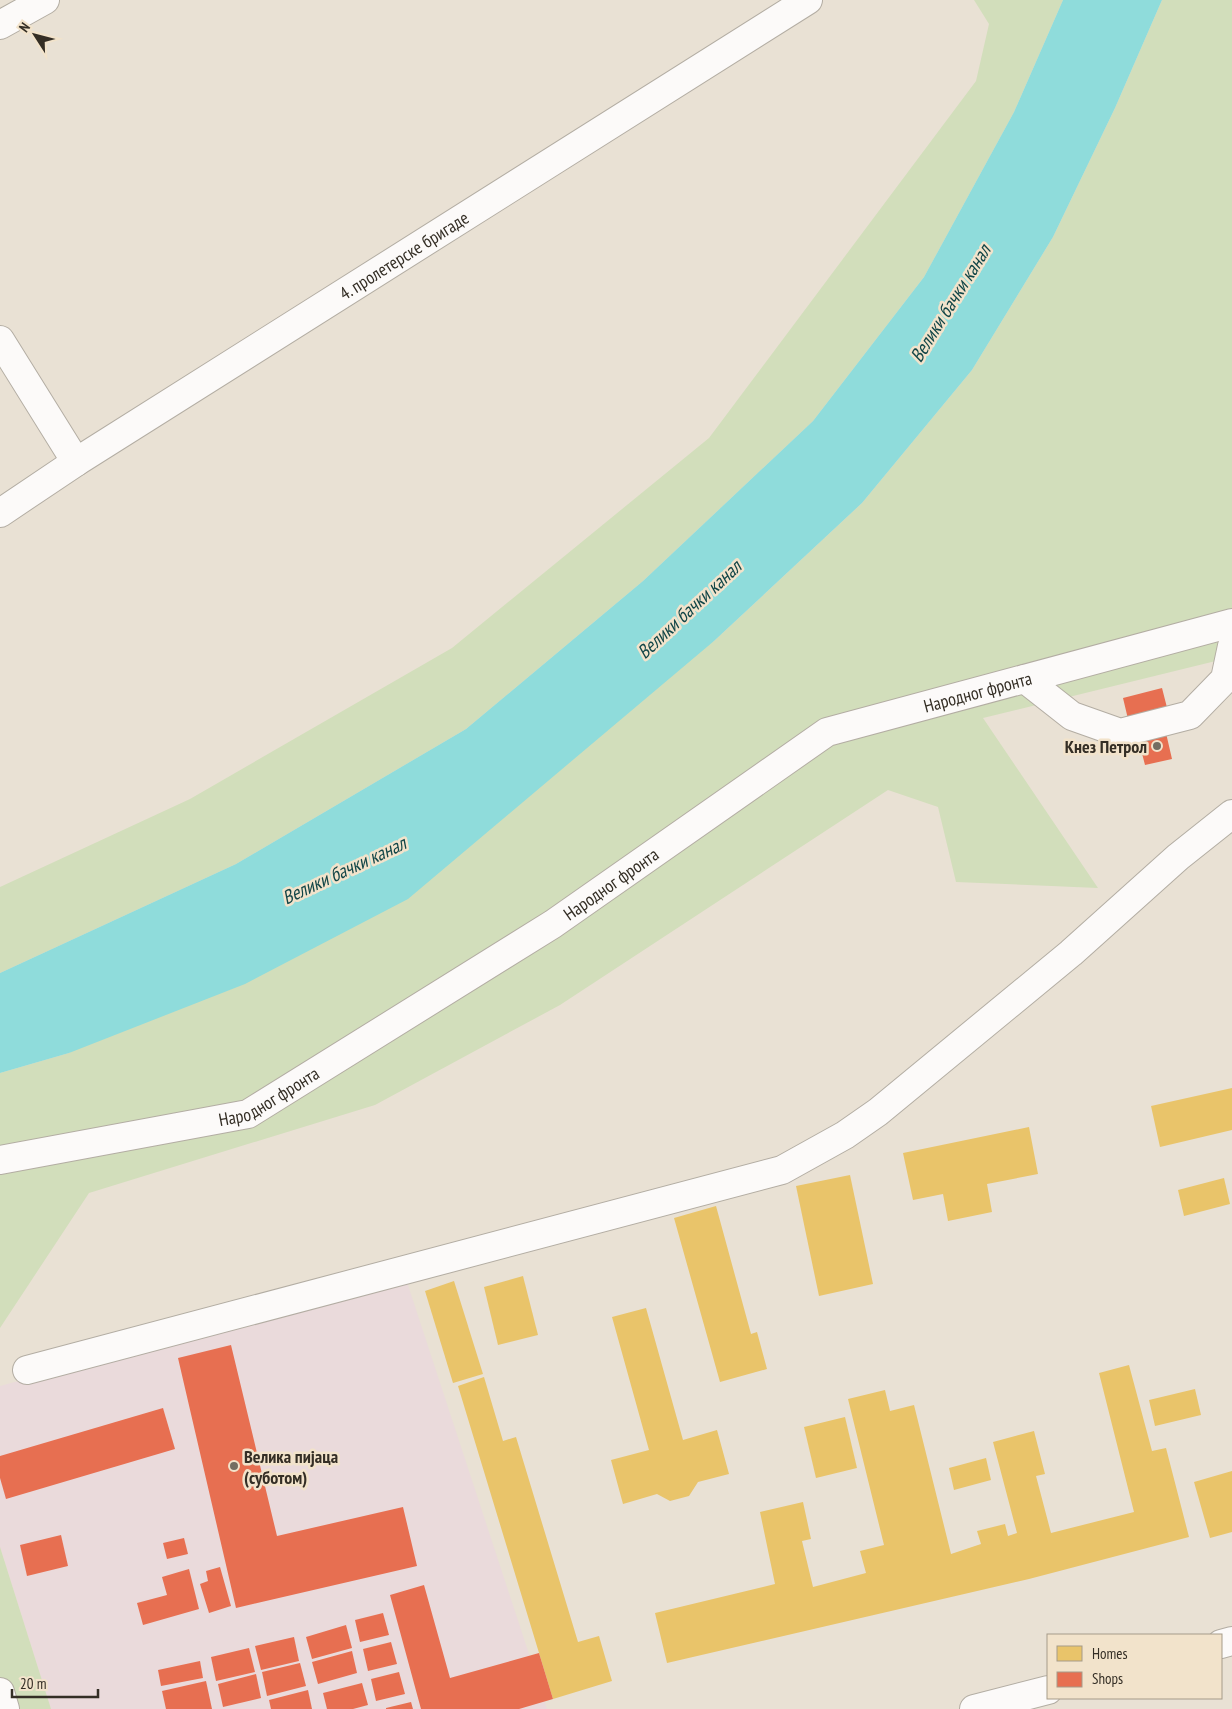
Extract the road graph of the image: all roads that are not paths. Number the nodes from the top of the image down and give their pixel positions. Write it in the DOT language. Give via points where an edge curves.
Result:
graph roads {
  1 [pos="45,0"];
  2 [pos="808,0"];
  3 [pos="0,25"];
  4 [pos="0,340"];
  5 [pos="76,462"];
  6 [pos="0,513"];
  7 [pos="1232,623"];
  8 [pos="1232,646"];
  9 [pos="1025,679"];
  10 [pos="1232,814"];
  11 [pos="0,1160"];
  12 [pos="27,1370"];
  13 [pos="1047,1690"];
  14 [pos="0,1692"];
  15 [pos="5,1709"];
  16 [pos="974,1709"];
  1 -- 3 [label="street"];
  2 -- 5 [label="street, 4. пролетерске бригаде"];
  4 -- 5 [label="street"];
  5 -- 6 [label="street, 4. пролетерске бригаде"];
  7 -- 9 [label="street, Народног фронта"];
  8 -- 9 [label="street" via="1225,678 1190,715 1120,733 1072,716"];
  9 -- 11 [label="street, Народног фронта" via="827,732 553,924 248,1114"];
  10 -- 12 [label="street" via="910,1087 845,1135 782,1170"];
  13 -- 16 [label="street"];
  14 -- 15 [label="street"];
}
